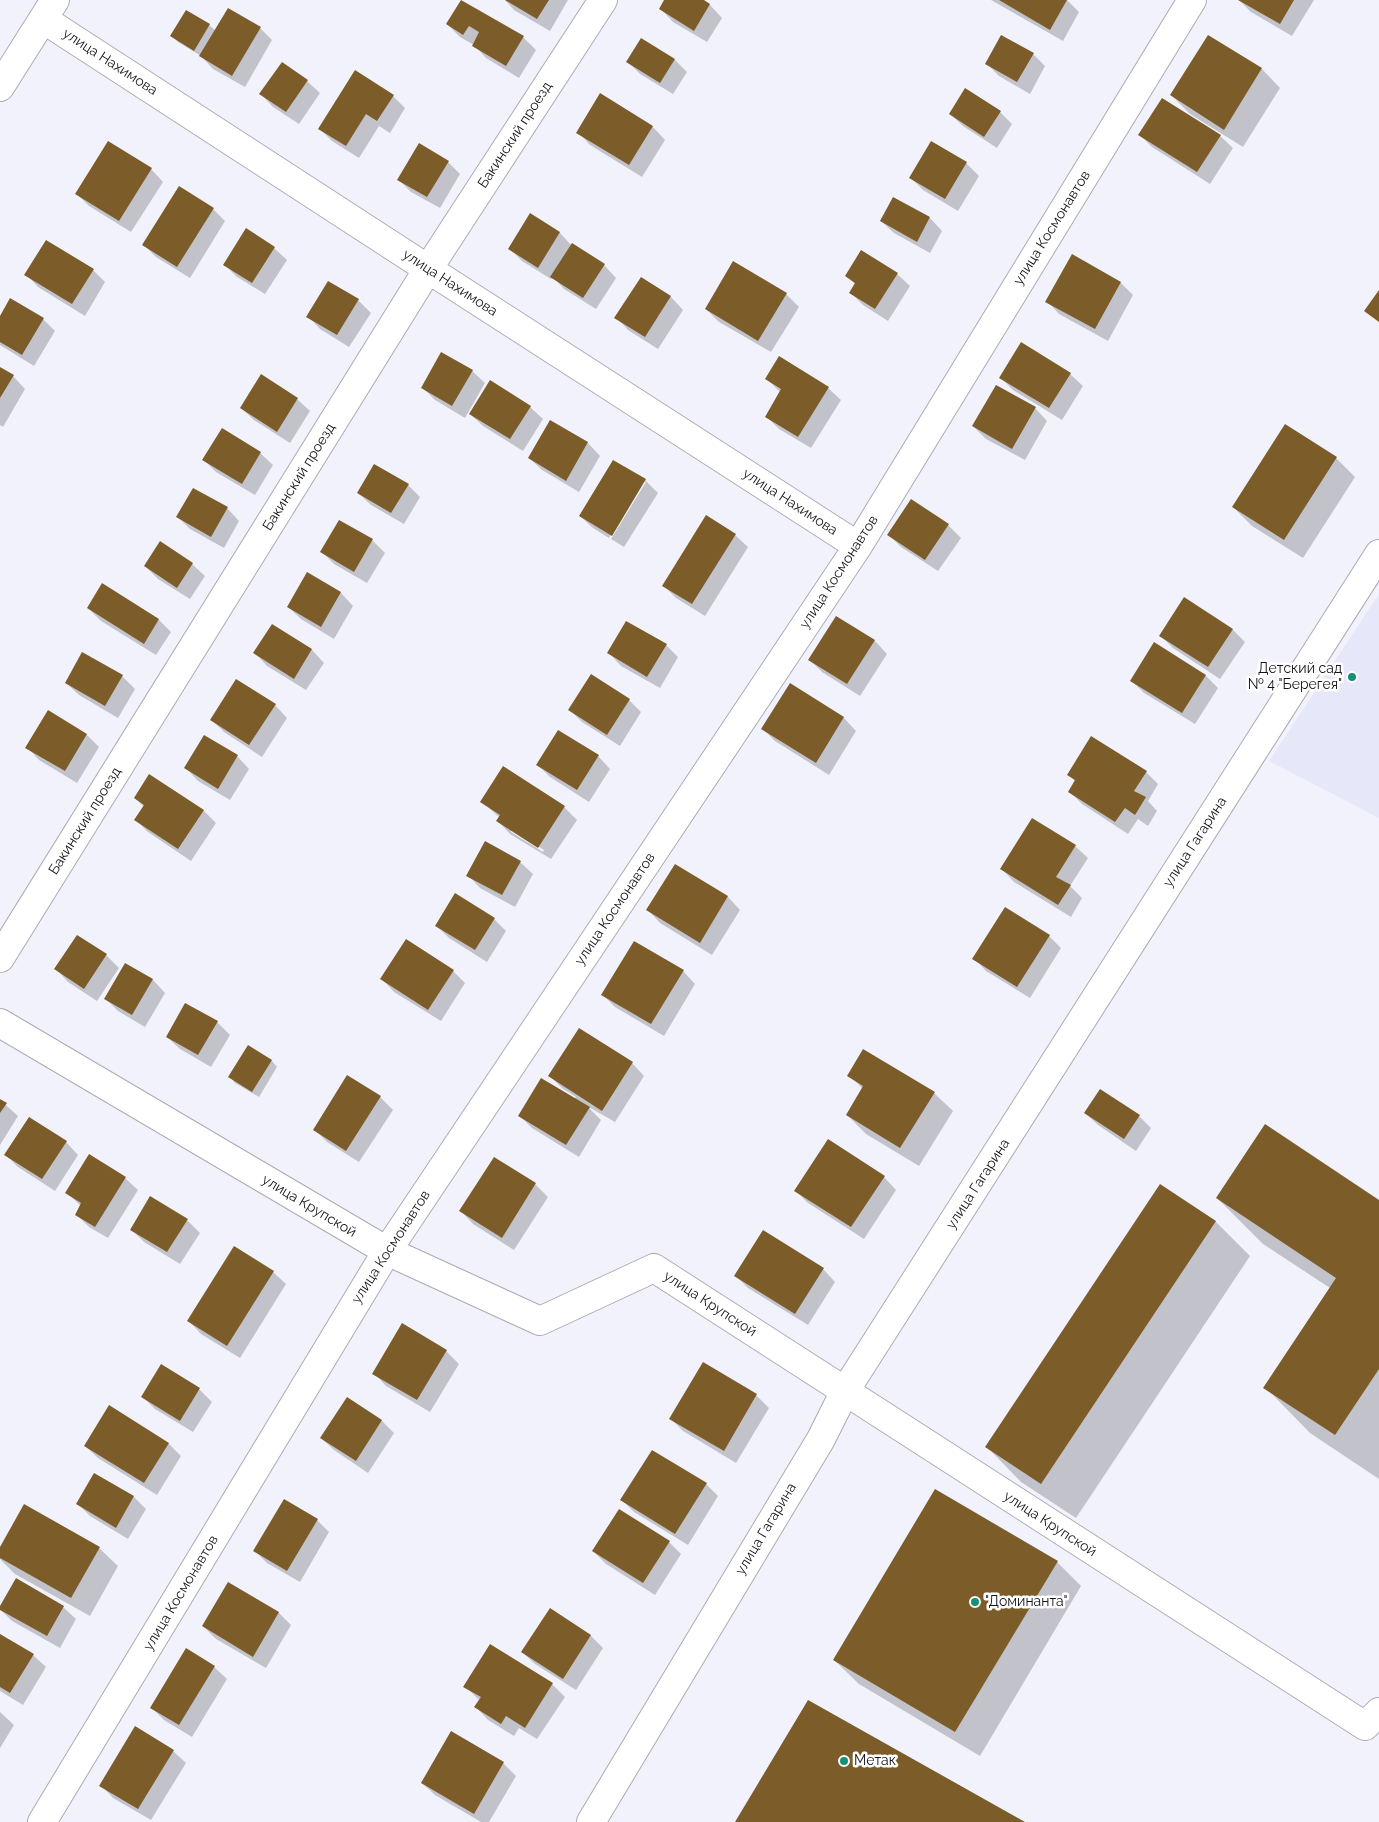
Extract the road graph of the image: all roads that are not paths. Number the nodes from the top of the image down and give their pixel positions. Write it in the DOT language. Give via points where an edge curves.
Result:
graph roads {
  1 [pos="603,0"];
  2 [pos="1192,0"];
  3 [pos="49,9"];
  4 [pos="0,87"];
  5 [pos="428,269"];
  6 [pos="858,546"];
  7 [pos="1379,554"];
  8 [pos="0,958"];
  9 [pos="0,1023"];
  10 [pos="387,1251"];
  11 [pos="845,1391"];
  12 [pos="1372,1719"];
  13 [pos="42,1822"];
  14 [pos="591,1822"];
  1 -- 5 [label="street, Бакинский проезд"];
  2 -- 6 [label="street, улица Космонавтов"];
  3 -- 4 [label="street"];
  3 -- 5 [label="street, улица Нахимова"];
  5 -- 6 [label="street, улица Нахимова"];
  5 -- 8 [label="street, Бакинский проезд"];
  6 -- 10 [label="street, улица Космонавтов"];
  7 -- 11 [label="street, улица Гагарина"];
  9 -- 10 [label="street, улица Крупской"];
  10 -- 11 [label="street, улица Крупской" via="540,1321 654,1268"];
  10 -- 13 [label="street, улица Космонавтов"];
  11 -- 12 [label="street, улица Крупской"];
  11 -- 14 [label="street, улица Гагарина" via="821,1439"];
}
